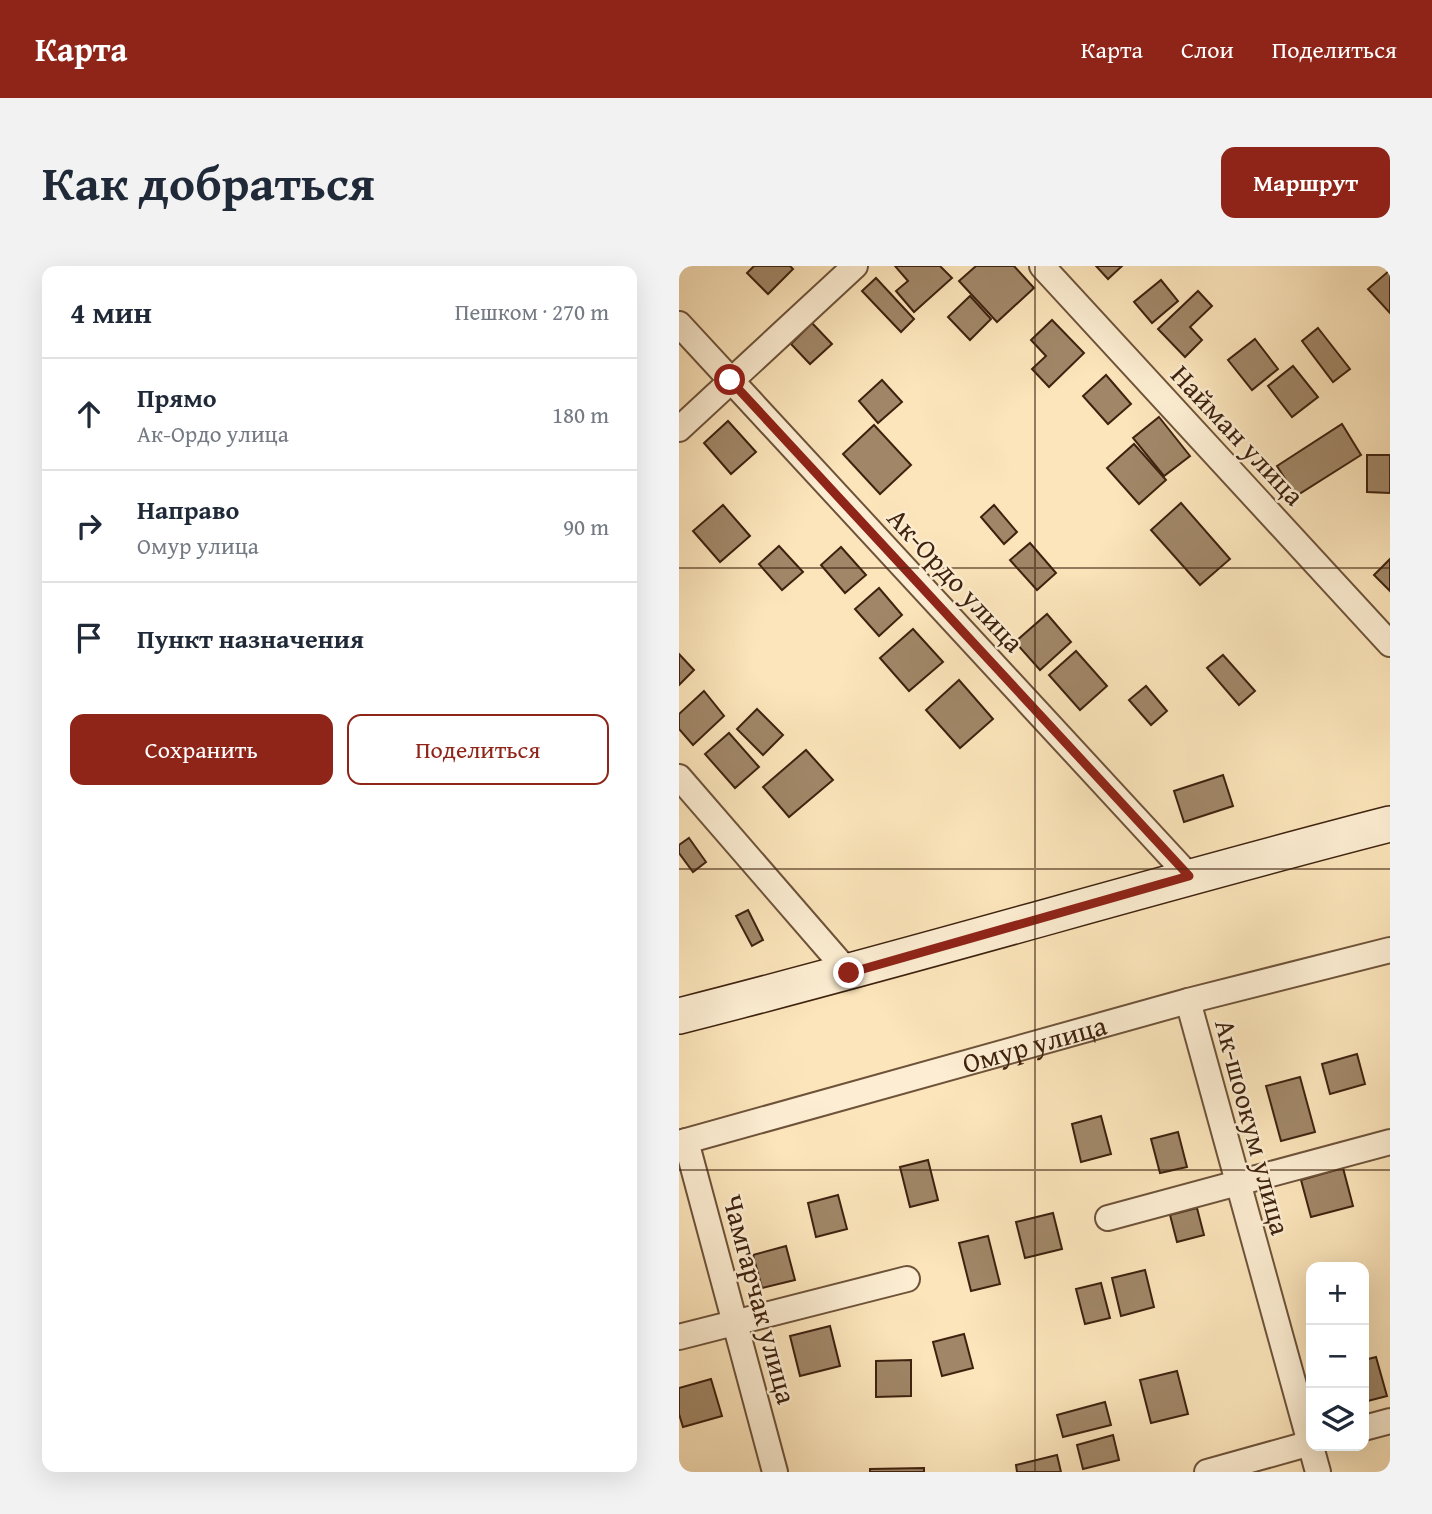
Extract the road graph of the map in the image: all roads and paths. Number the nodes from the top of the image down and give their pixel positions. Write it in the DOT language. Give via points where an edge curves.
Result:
graph roads {
  1 [pos="855,266"];
  2 [pos="1042,266"];
  3 [pos="679,324"];
  4 [pos="730,380"];
  5 [pos="679,429"];
  6 [pos="1390,644"];
  7 [pos="679,777"];
  8 [pos="1390,824"];
  9 [pos="1189,876"];
  10 [pos="1390,950"];
  11 [pos="849,973"];
  12 [pos="1188,1001"];
  13 [pos="679,1016"];
  14 [pos="683,1142"];
  15 [pos="1390,1142"];
  16 [pos="1238,1182"];
  17 [pos="1108,1218"];
  18 [pos="907,1279"];
  19 [pos="736,1323"];
  20 [pos="679,1337"];
  21 [pos="1390,1421"];
  22 [pos="1306,1425"];
  23 [pos="1369,1427"];
  24 [pos="1306,1444"];
  25 [pos="1313,1451"];
  26 [pos="775,1472"];
  27 [pos="1207,1472"];
  28 [pos="1318,1472"];
  1 -- 4 [label="street"];
  2 -- 6 [label="street, Найман улица"];
  3 -- 4 [label="street, Ак-Ордо улица"];
  4 -- 5 [label="street"];
  4 -- 9 [label="street, Ак-Ордо улица"];
  7 -- 11 [label="street"];
  8 -- 9 [label="street"];
  9 -- 11 [label="street"];
  10 -- 12 [label="street, Омур улица"];
  11 -- 13 [label="street"];
  12 -- 14 [label="street, Омур улица"];
  12 -- 16 [label="street, Ак-шоокум улица"];
  14 -- 19 [label="street, Чамгарчак улица"];
  15 -- 16 [label="street"];
  16 -- 17 [label="street"];
  16 -- 22 [label="street, Ак-шоокум улица"];
  18 -- 19 [label="street"];
  19 -- 20 [label="street"];
  19 -- 26 [label="street, Чамгарчак улица"];
  21 -- 23 [label="street"];
  24 -- 27 [label="street"];
  25 -- 28 [label="street, Ак-шоокум улица"];
}
